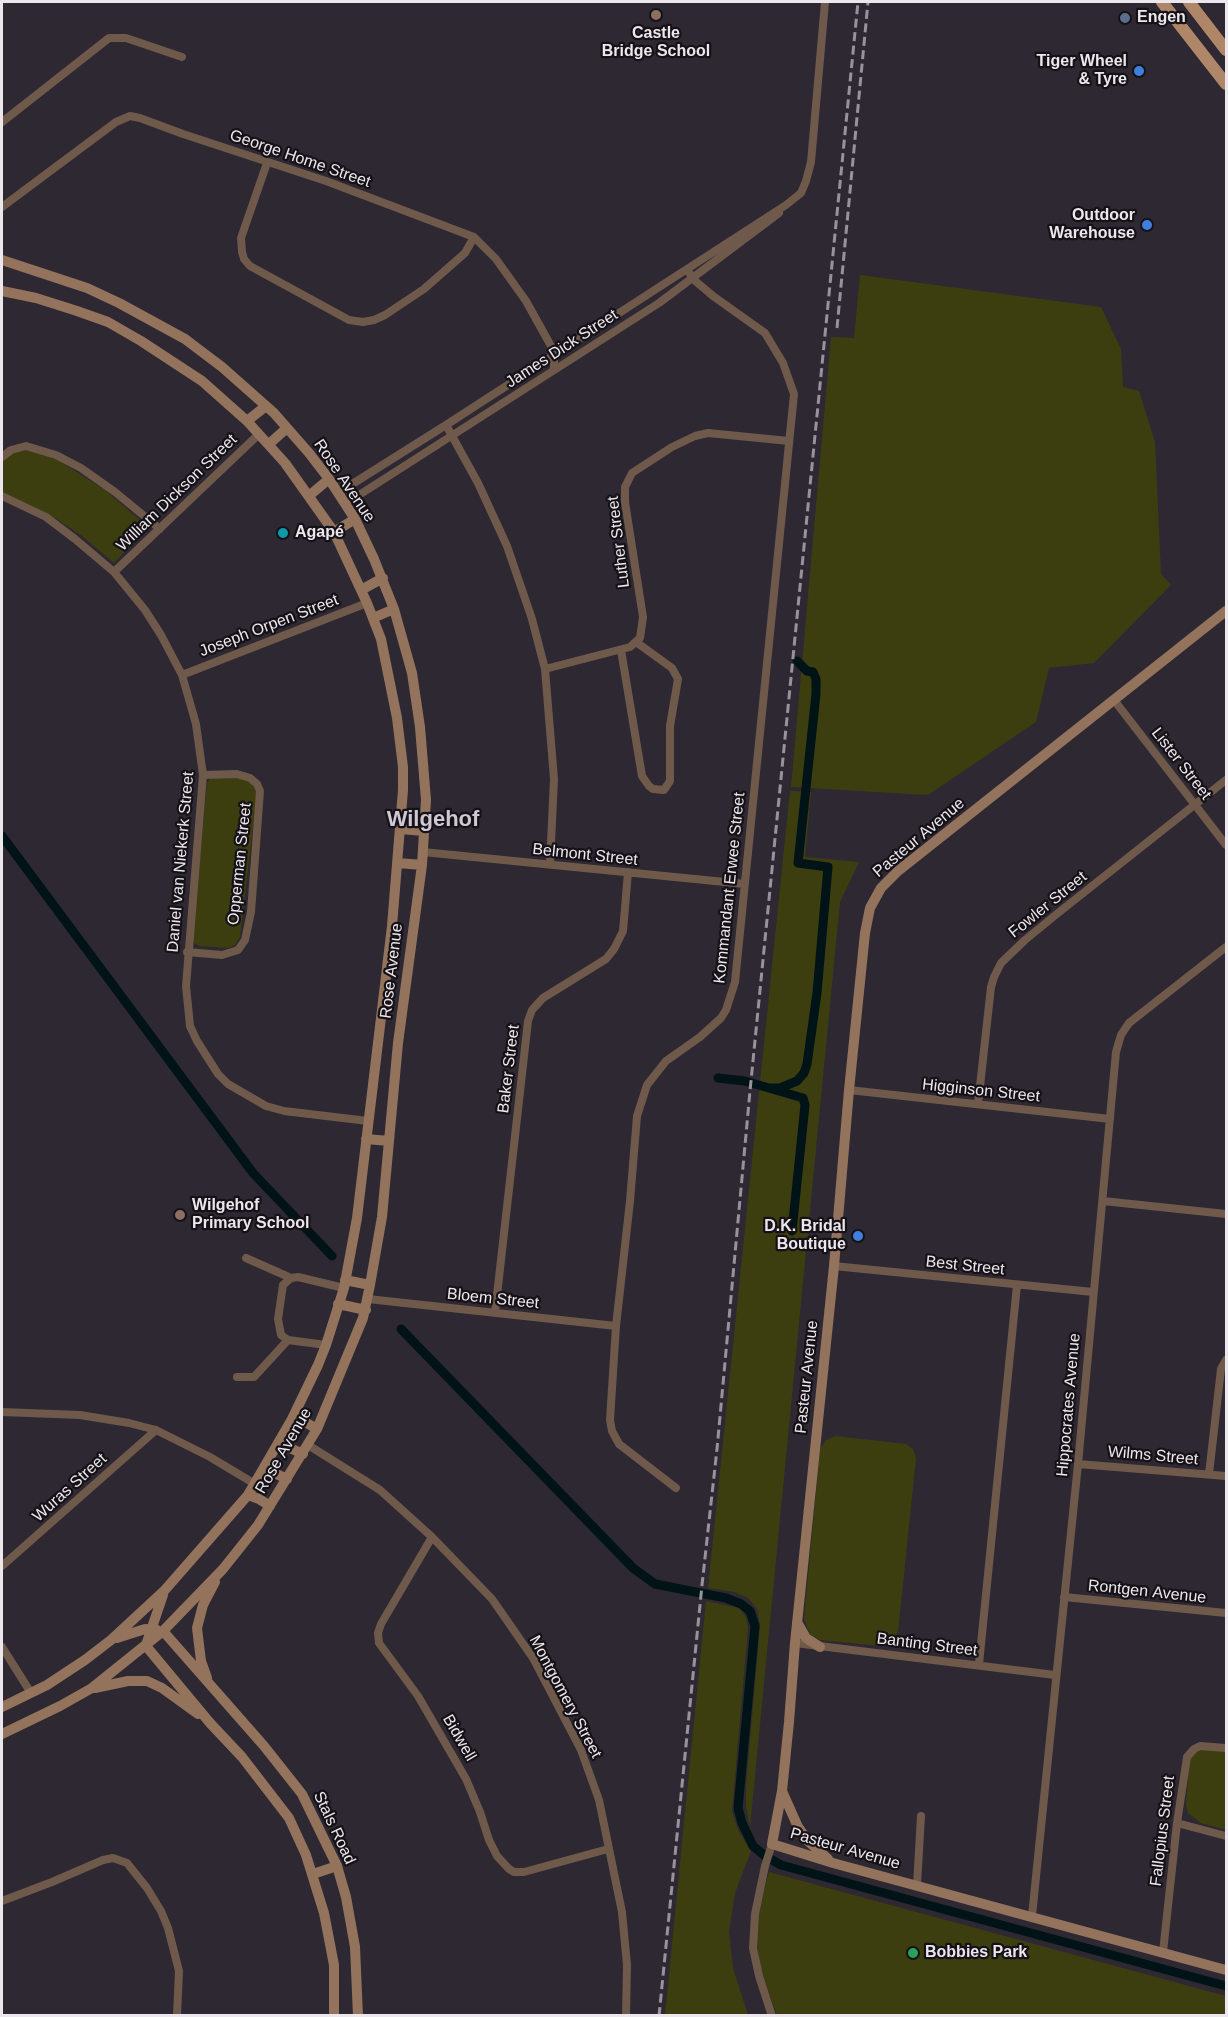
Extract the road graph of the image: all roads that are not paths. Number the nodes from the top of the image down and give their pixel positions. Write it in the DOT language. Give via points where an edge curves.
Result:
graph roads {
  1 [pos="825,2"];
  2 [pos="1162,2"];
  3 [pos="1189,2"];
  4 [pos="1227,50"];
  5 [pos="182,57"];
  6 [pos="1227,84"];
  7 [pos="2,122"];
  8 [pos="267,163"];
  9 [pos="786,205"];
  10 [pos="2,207"];
  11 [pos="474,237"];
  12 [pos="2,260"];
  13 [pos="687,269"];
  14 [pos="693,279"];
  15 [pos="2,291"];
  16 [pos="554,354"];
  17 [pos="554,369"];
  18 [pos="266,406"];
  19 [pos="247,421"];
  20 [pos="446,425"];
  21 [pos="287,428"];
  22 [pos="259,434"];
  23 [pos="452,437"];
  24 [pos="789,441"];
  25 [pos="269,444"];
  26 [pos="2,457"];
  27 [pos="329,479"];
  28 [pos="338,493"];
  29 [pos="310,495"];
  30 [pos="2,496"];
  31 [pos="345,504"];
  32 [pos="355,519"];
  33 [pos="160,530"];
  34 [pos="334,532"];
  35 [pos="114,572"];
  36 [pos="383,578"];
  37 [pos="361,590"];
  38 [pos="367,603"];
  39 [pos="394,609"];
  40 [pos="1227,611"];
  41 [pos="373,618"];
  42 [pos="636,642"];
  43 [pos="621,650"];
  44 [pos="545,669"];
  45 [pos="182,675"];
  46 [pos="1114,700"];
  47 [pos="203,775"];
  48 [pos="1227,780"];
  49 [pos="1195,804"];
  50 [pos="400,829"];
  51 [pos="424,831"];
  52 [pos="1227,845"];
  53 [pos="423,852"];
  54 [pos="398,863"];
  55 [pos="550,864"];
  56 [pos="422,865"];
  57 [pos="628,872"];
  58 [pos="745,884"];
  59 [pos="1227,947"];
  60 [pos="187,952"];
  61 [pos="849,1090"];
  62 [pos="978,1104"];
  63 [pos="369,1106"];
  64 [pos="391,1108"];
  65 [pos="1110,1119"];
  66 [pos="368,1121"];
  67 [pos="366,1139"];
  68 [pos="389,1141"];
  69 [pos="1103,1201"];
  70 [pos="1227,1215"];
  71 [pos="246,1257"];
  72 [pos="834,1266"];
  73 [pos="291,1278"];
  74 [pos="344,1284"];
  75 [pos="370,1285"];
  76 [pos="1017,1285"];
  77 [pos="1093,1292"];
  78 [pos="339,1304"];
  79 [pos="367,1304"];
  80 [pos="495,1313"];
  81 [pos="616,1326"];
  82 [pos="288,1340"];
  83 [pos="326,1345"];
  84 [pos="1227,1360"];
  85 [pos="237,1377"];
  86 [pos="2,1412"];
  87 [pos="292,1419"];
  88 [pos="317,1429"];
  89 [pos="156,1430"];
  90 [pos="279,1443"];
  91 [pos="305,1450"];
  92 [pos="1078,1464"];
  93 [pos="264,1468"];
  94 [pos="1209,1474"];
  95 [pos="1227,1476"];
  96 [pos="287,1479"];
  97 [pos="255,1484"];
  98 [pos="676,1488"];
  99 [pos="248,1495"];
  100 [pos="270,1506"];
  101 [pos="432,1537"];
  102 [pos="2,1566"];
  103 [pos="223,1569"];
  104 [pos="164,1592"];
  105 [pos="1064,1597"];
  106 [pos="1227,1613"];
  107 [pos="797,1622"];
  108 [pos="150,1629"];
  109 [pos="163,1631"];
  110 [pos="111,1640"];
  111 [pos="795,1643"];
  112 [pos="146,1646"];
  113 [pos="2,1647"];
  114 [pos="820,1647"];
  115 [pos="979,1664"];
  116 [pos="1055,1675"];
  117 [pos="210,1685"];
  118 [pos="92,1688"];
  119 [pos="31,1693"];
  120 [pos="2,1707"];
  121 [pos="210,1723"];
  122 [pos="2,1734"];
  123 [pos="1227,1748"];
  124 [pos="782,1791"];
  125 [pos="921,1816"];
  126 [pos="1176,1823"];
  127 [pos="1227,1836"];
  128 [pos="771,1846"];
  129 [pos="609,1848"];
  130 [pos="833,1863"];
  131 [pos="337,1866"];
  132 [pos="313,1874"];
  133 [pos="917,1885"];
  134 [pos="2,1901"];
  135 [pos="1032,1916"];
  136 [pos="1163,1952"];
  137 [pos="1227,1970"];
  138 [pos="177,2016"];
  139 [pos="334,2016"];
  140 [pos="358,2016"];
  141 [pos="626,2016"];
  142 [pos="771,2016"];
  1 -- 9 [label="street, James Dick Street" via="809,171 801,193"];
  2 -- 6 [label="main road"];
  3 -- 4 [label="main road"];
  5 -- 7 [label="street" via="126,38 109,38"];
  8 -- 10 [label="street, George Home Street" via="130,116 116,122"];
  8 -- 11 [label="street, George Home Street"];
  8 -- 11 [label="street" via="241,238 244,259 349,320 380,318 424,290 465,254"];
  9 -- 13 [label="street, James Dick Street"];
  9 -- 14 [label="street, James Dick Street" via="776,217"];
  11 -- 16 [label="street, George Home Street" via="496,259 526,301"];
  12 -- 18 [label="street, Rose Avenue" via="87,288 156,322 222,367"];
  13 -- 14 [label="street, Kommandant Erwee Street"];
  13 -- 16 [label="street, James Dick Street"];
  14 -- 17 [label="street, James Dick Street"];
  14 -- 24 [label="street, Kommandant Erwee Street" via="759,327 773,344 794,394"];
  15 -- 19 [label="street, Rose Avenue" via="36,297 108,322 202,381"];
  16 -- 17 [label="street"];
  16 -- 20 [label="street, James Dick Street"];
  17 -- 23 [label="street, James Dick Street"];
  18 -- 19 [label="street"];
  18 -- 21 [label="street, Rose Avenue"];
  19 -- 22 [label="street, Rose Avenue"];
  20 -- 23 [label="street"];
  20 -- 28 [label="street, James Dick Street"];
  21 -- 25 [label="street"];
  21 -- 27 [label="street, Rose Avenue"];
  22 -- 25 [label="street, Rose Avenue"];
  22 -- 33 [label="street, William Dickson Street"];
  23 -- 31 [label="street, James Dick Street"];
  23 -- 44 [label="street" via="507,546"];
  24 -- 42 [label="street, Luther Street" via="738,435 695,436 632,473 625,487 625,502 643,617 642,632"];
  24 -- 58 [label="street, Kommandant Erwee Street"];
  25 -- 29 [label="street, Rose Avenue"];
  26 -- 33 [label="street" via="26,446 56,455 115,492"];
  27 -- 28 [label="street, Rose Avenue"];
  27 -- 29 [label="street"];
  28 -- 31 [label="street, Rose Avenue"];
  29 -- 34 [label="street, Rose Avenue"];
  30 -- 35 [label="street, Daniel van Niekerk Street" via="46,517"];
  31 -- 32 [label="street, Rose Avenue"];
  32 -- 34 [label="street"];
  32 -- 36 [label="street, Rose Avenue"];
  33 -- 35 [label="street, William Dickson Street"];
  34 -- 37 [label="street, Rose Avenue"];
  35 -- 45 [label="street, Daniel van Niekerk Street" via="145,610"];
  36 -- 37 [label="street"];
  36 -- 39 [label="street, Rose Avenue"];
  37 -- 38 [label="street, Rose Avenue"];
  38 -- 41 [label="street, Rose Avenue"];
  38 -- 45 [label="street, Joseph Orpen Street"];
  39 -- 41 [label="street"];
  39 -- 51 [label="street, Rose Avenue" via="412,672 420,727 426,800"];
  40 -- 46 [label="street, Pasteur Avenue"];
  41 -- 50 [label="street, Rose Avenue" via="398,718 403,767"];
  42 -- 43 [label="street"];
  42 -- 43 [label="street" via="672,668 678,679 670,726 670,781 664,790 649,786 642,776"];
  43 -- 44 [label="street"];
  44 -- 55 [label="street" via="554,779"];
  45 -- 47 [label="street, Daniel van Niekerk Street" via="196,724"];
  46 -- 49 [label="street, Lister Street"];
  46 -- 61 [label="street, Pasteur Avenue" via="898,872 875,896 867,919"];
  47 -- 60 [label="street, Daniel van Niekerk Street"];
  47 -- 60 [label="street, Opperman Street" via="237,774 250,778 260,791 252,901 248,930 238,950 222,955"];
  48 -- 49 [label="street, Fowler Street"];
  49 -- 52 [label="street, Lister Street"];
  49 -- 62 [label="street, Fowler Street" via="1024,940 1001,963 991,987"];
  50 -- 51 [label="street"];
  50 -- 54 [label="street, Rose Avenue"];
  51 -- 53 [label="street, Rose Avenue"];
  53 -- 55 [label="street, Belmont Street"];
  53 -- 56 [label="street, Rose Avenue"];
  54 -- 56 [label="street"];
  54 -- 63 [label="street, Rose Avenue"];
  55 -- 57 [label="street, Belmont Street"];
  56 -- 64 [label="street, Rose Avenue"];
  57 -- 58 [label="street, Belmont Street"];
  57 -- 80 [label="street, Baker Street" via="623,931 614,949 606,959 543,998 528,1021"];
  58 -- 81 [label="street, Kommandant Erwee Street" via="735,982 726,1010 700,1037 666,1061 647,1085 641,1100"];
  59 -- 65 [label="street, Hippocrates Avenue" via="1129,1023 1116,1052"];
  60 -- 66 [label="street, Daniel van Niekerk Street" via="190,1026 205,1055 228,1084 266,1106 284,1111"];
  61 -- 62 [label="street, Higginson Street"];
  61 -- 72 [label="street, Pasteur Avenue"];
  62 -- 65 [label="street, Higginson Street"];
  63 -- 64 [label="street"];
  63 -- 66 [label="street, Rose Avenue"];
  64 -- 68 [label="street, Rose Avenue"];
  65 -- 69 [label="street, Hippocrates Avenue"];
  66 -- 67 [label="street, Rose Avenue"];
  67 -- 68 [label="street"];
  67 -- 74 [label="street, Rose Avenue"];
  68 -- 75 [label="street, Rose Avenue" via="382,1217"];
  69 -- 70 [label="street"];
  69 -- 77 [label="street, Hippocrates Avenue"];
  71 -- 73 [label="street"];
  72 -- 76 [label="street, Best Street"];
  72 -- 107 [label="street, Pasteur Avenue"];
  73 -- 74 [label="street"];
  73 -- 82 [label="street" via="283,1285 278,1319 281,1335"];
  74 -- 75 [label="street"];
  74 -- 78 [label="street, Rose Avenue"];
  75 -- 79 [label="street, Rose Avenue"];
  76 -- 77 [label="street, Best Street"];
  76 -- 115 [label="street"];
  77 -- 92 [label="street, Hippocrates Avenue"];
  78 -- 79 [label="street"];
  78 -- 83 [label="street, Rose Avenue"];
  79 -- 80 [label="street, Bloem Street"];
  79 -- 88 [label="street, Rose Avenue"];
  80 -- 81 [label="street, Bloem Street"];
  81 -- 98 [label="street, Kommandant Erwee Street" via="612,1431 629,1453"];
  82 -- 83 [label="street"];
  82 -- 85 [label="street" via="254,1377"];
  83 -- 87 [label="street, Rose Avenue"];
  84 -- 94 [label="street" via="1221,1369"];
  86 -- 89 [label="street" via="80,1415"];
  87 -- 88 [label="street"];
  87 -- 90 [label="street, Rose Avenue"];
  88 -- 91 [label="street, Rose Avenue"];
  89 -- 97 [label="street" via="210,1456"];
  89 -- 102 [label="street, Wuras Street"];
  90 -- 91 [label="street"];
  90 -- 93 [label="street, Rose Avenue"];
  91 -- 96 [label="street, Rose Avenue"];
  91 -- 101 [label="street, Montgomery Street" via="380,1490"];
  92 -- 94 [label="street, Wilms Street"];
  92 -- 105 [label="street, Hippocrates Avenue"];
  93 -- 96 [label="street"];
  93 -- 97 [label="street, Rose Avenue"];
  94 -- 95 [label="street, Wilms Street"];
  96 -- 100 [label="street, Rose Avenue"];
  97 -- 99 [label="street, Rose Avenue"];
  99 -- 100 [label="street"];
  99 -- 104 [label="street, Rose Avenue"];
  100 -- 103 [label="street, Rose Avenue"];
  101 -- 129 [label="street, Montgomery Street" via="492,1599 533,1658 581,1750 599,1800"];
  101 -- 129 [label="street, Bidwell" via="381,1624 379,1643 418,1695 466,1779 497,1856 514,1872 524,1872"];
  103 -- 109 [label="street, Rose Avenue"];
  103 -- 117 [label="street" via="202,1605 197,1628 201,1661"];
  104 -- 108 [label="street"];
  104 -- 110 [label="street, Rose Avenue"];
  105 -- 106 [label="street, Rontgen Avenue"];
  105 -- 116 [label="street, Hippocrates Avenue"];
  107 -- 111 [label="street, Pasteur Avenue"];
  107 -- 114 [label="street" via="806,1638"];
  108 -- 109 [label="street"];
  108 -- 110 [label="street"];
  108 -- 112 [label="street"];
  109 -- 112 [label="street, Rose Avenue"];
  109 -- 117 [label="street, Stals Road"];
  110 -- 119 [label="street, Rose Avenue"];
  111 -- 114 [label="street, Banting Street"];
  111 -- 124 [label="street, Pasteur Avenue"];
  112 -- 118 [label="street, Rose Avenue"];
  112 -- 121 [label="street"];
  113 -- 119 [label="street"];
  114 -- 115 [label="street, Banting Street"];
  115 -- 116 [label="street, Banting Street"];
  116 -- 135 [label="street, Hippocrates Avenue"];
  117 -- 131 [label="street, Stals Road" via="302,1794"];
  118 -- 121 [label="street" via="128,1681 154,1683"];
  118 -- 122 [label="street, Rose Avenue"];
  119 -- 120 [label="street, Rose Avenue"];
  121 -- 132 [label="street" via="289,1818"];
  123 -- 126 [label="street, Fallopius Street" via="1200,1746 1191,1751"];
  124 -- 128 [label="street, Pasteur Avenue"];
  124 -- 130 [label="street" via="808,1841"];
  125 -- 133 [label="street"];
  126 -- 127 [label="street"];
  126 -- 136 [label="street, Fallopius Street"];
  128 -- 130 [label="street, Pasteur Avenue"];
  128 -- 142 [label="street" via="755,1914 753,1948"];
  129 -- 141 [label="street, Montgomery Street" via="622,1912"];
  130 -- 133 [label="street, Pasteur Avenue"];
  131 -- 132 [label="street"];
  131 -- 140 [label="street, Stals Road" via="356,1947"];
  132 -- 139 [label="street" via="334,1965"];
  133 -- 135 [label="street, Pasteur Avenue"];
  134 -- 138 [label="street" via="103,1860 113,1858 127,1863 147,1888 168,1929 179,1971"];
  135 -- 136 [label="street, Pasteur Avenue"];
  136 -- 137 [label="street, Pasteur Avenue"];
}
